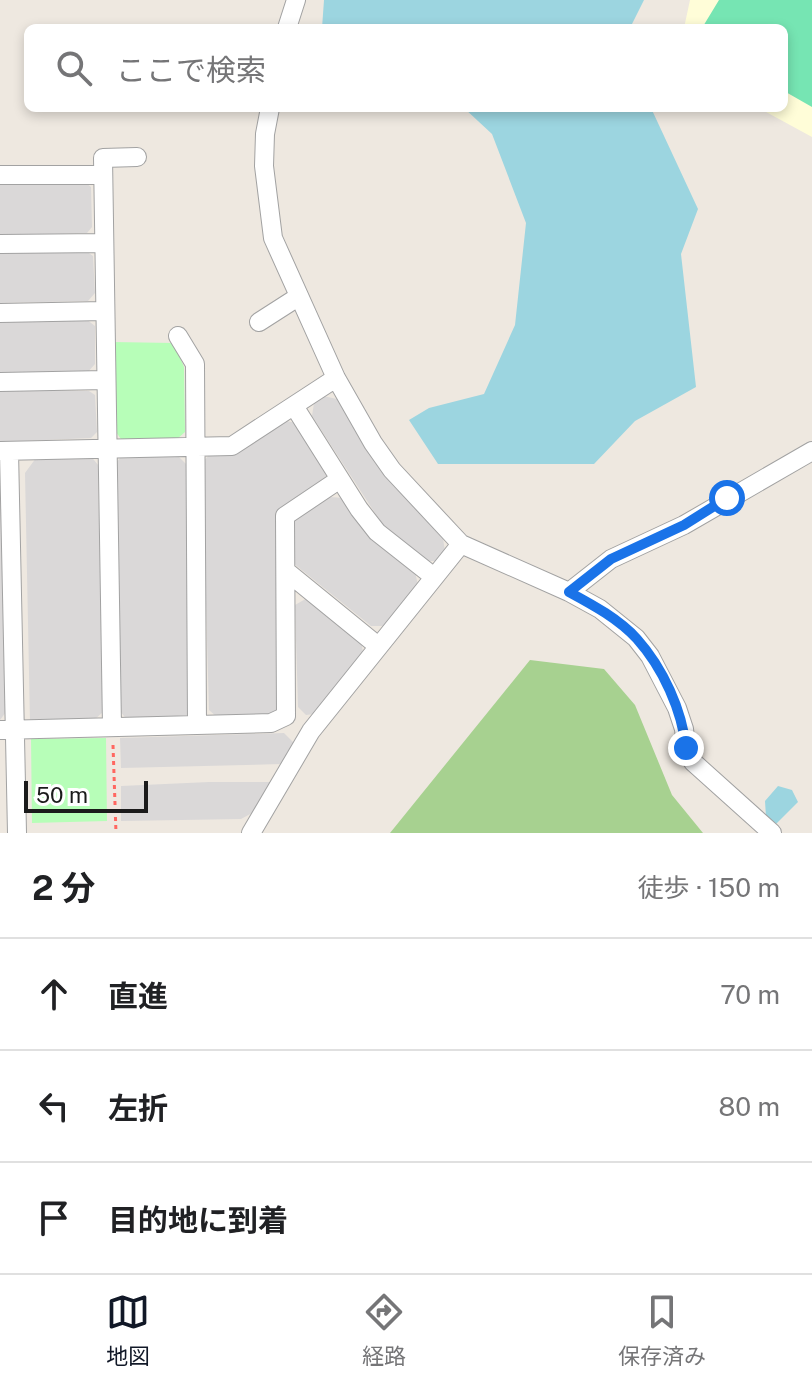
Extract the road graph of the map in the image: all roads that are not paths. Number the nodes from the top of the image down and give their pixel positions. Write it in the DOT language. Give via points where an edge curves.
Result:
graph roads {
  1 [pos="296,0"];
  2 [pos="288,24"];
  3 [pos="269,112"];
  4 [pos="137,157"];
  5 [pos="0,175"];
  6 [pos="103,175"];
  7 [pos="104,243"];
  8 [pos="0,244"];
  9 [pos="298,297"];
  10 [pos="104,311"];
  11 [pos="0,313"];
  12 [pos="259,322"];
  13 [pos="178,336"];
  14 [pos="336,378"];
  15 [pos="105,380"];
  16 [pos="0,382"];
  17 [pos="294,406"];
  18 [pos="195,446"];
  19 [pos="106,448"];
  20 [pos="5,451"];
  21 [pos="812,451"];
  22 [pos="340,479"];
  23 [pos="461,544"];
  24 [pos="286,571"];
  25 [pos="434,577"];
  26 [pos="569,592"];
  27 [pos="378,646"];
  28 [pos="286,716"];
  29 [pos="197,725"];
  30 [pos="112,727"];
  31 [pos="7,729"];
  32 [pos="311,731"];
  33 [pos="17,833"];
  34 [pos="251,833"];
  35 [pos="772,833"];
  1 -- 2 [label="street"];
  3 -- 9 [label="street" via="268,212"];
  4 -- 6 [label="street" via="103,158"];
  5 -- 6 [label="street"];
  6 -- 7 [label="street"];
  7 -- 8 [label="street"];
  7 -- 10 [label="street"];
  9 -- 12 [label="street"];
  9 -- 14 [label="street"];
  10 -- 11 [label="street"];
  10 -- 15 [label="street"];
  13 -- 18 [label="street" via="195,364"];
  14 -- 17 [label="street"];
  14 -- 23 [label="street" via="392,470"];
  15 -- 16 [label="street"];
  15 -- 19 [label="street"];
  17 -- 18 [label="street" via="232,446"];
  17 -- 22 [label="street"];
  18 -- 19 [label="street"];
  18 -- 29 [label="street"];
  19 -- 20 [label="street"];
  19 -- 30 [label="street"];
  20 -- 31 [label="street"];
  21 -- 26 [label="street" via="684,525 611,559"];
  22 -- 24 [label="street" via="285,516"];
  22 -- 25 [label="street" via="377,532"];
  23 -- 25 [label="street"];
  23 -- 26 [label="street"];
  24 -- 27 [label="street"];
  24 -- 28 [label="street"];
  25 -- 27 [label="street"];
  26 -- 35 [label="street" via="636,638 677,708 693,762"];
  27 -- 32 [label="street"];
  28 -- 29 [label="street" via="271,723"];
  28 -- 32 [label="street"];
  29 -- 30 [label="street"];
  30 -- 31 [label="street"];
  31 -- 33 [label="street"];
  32 -- 34 [label="street"];
}
